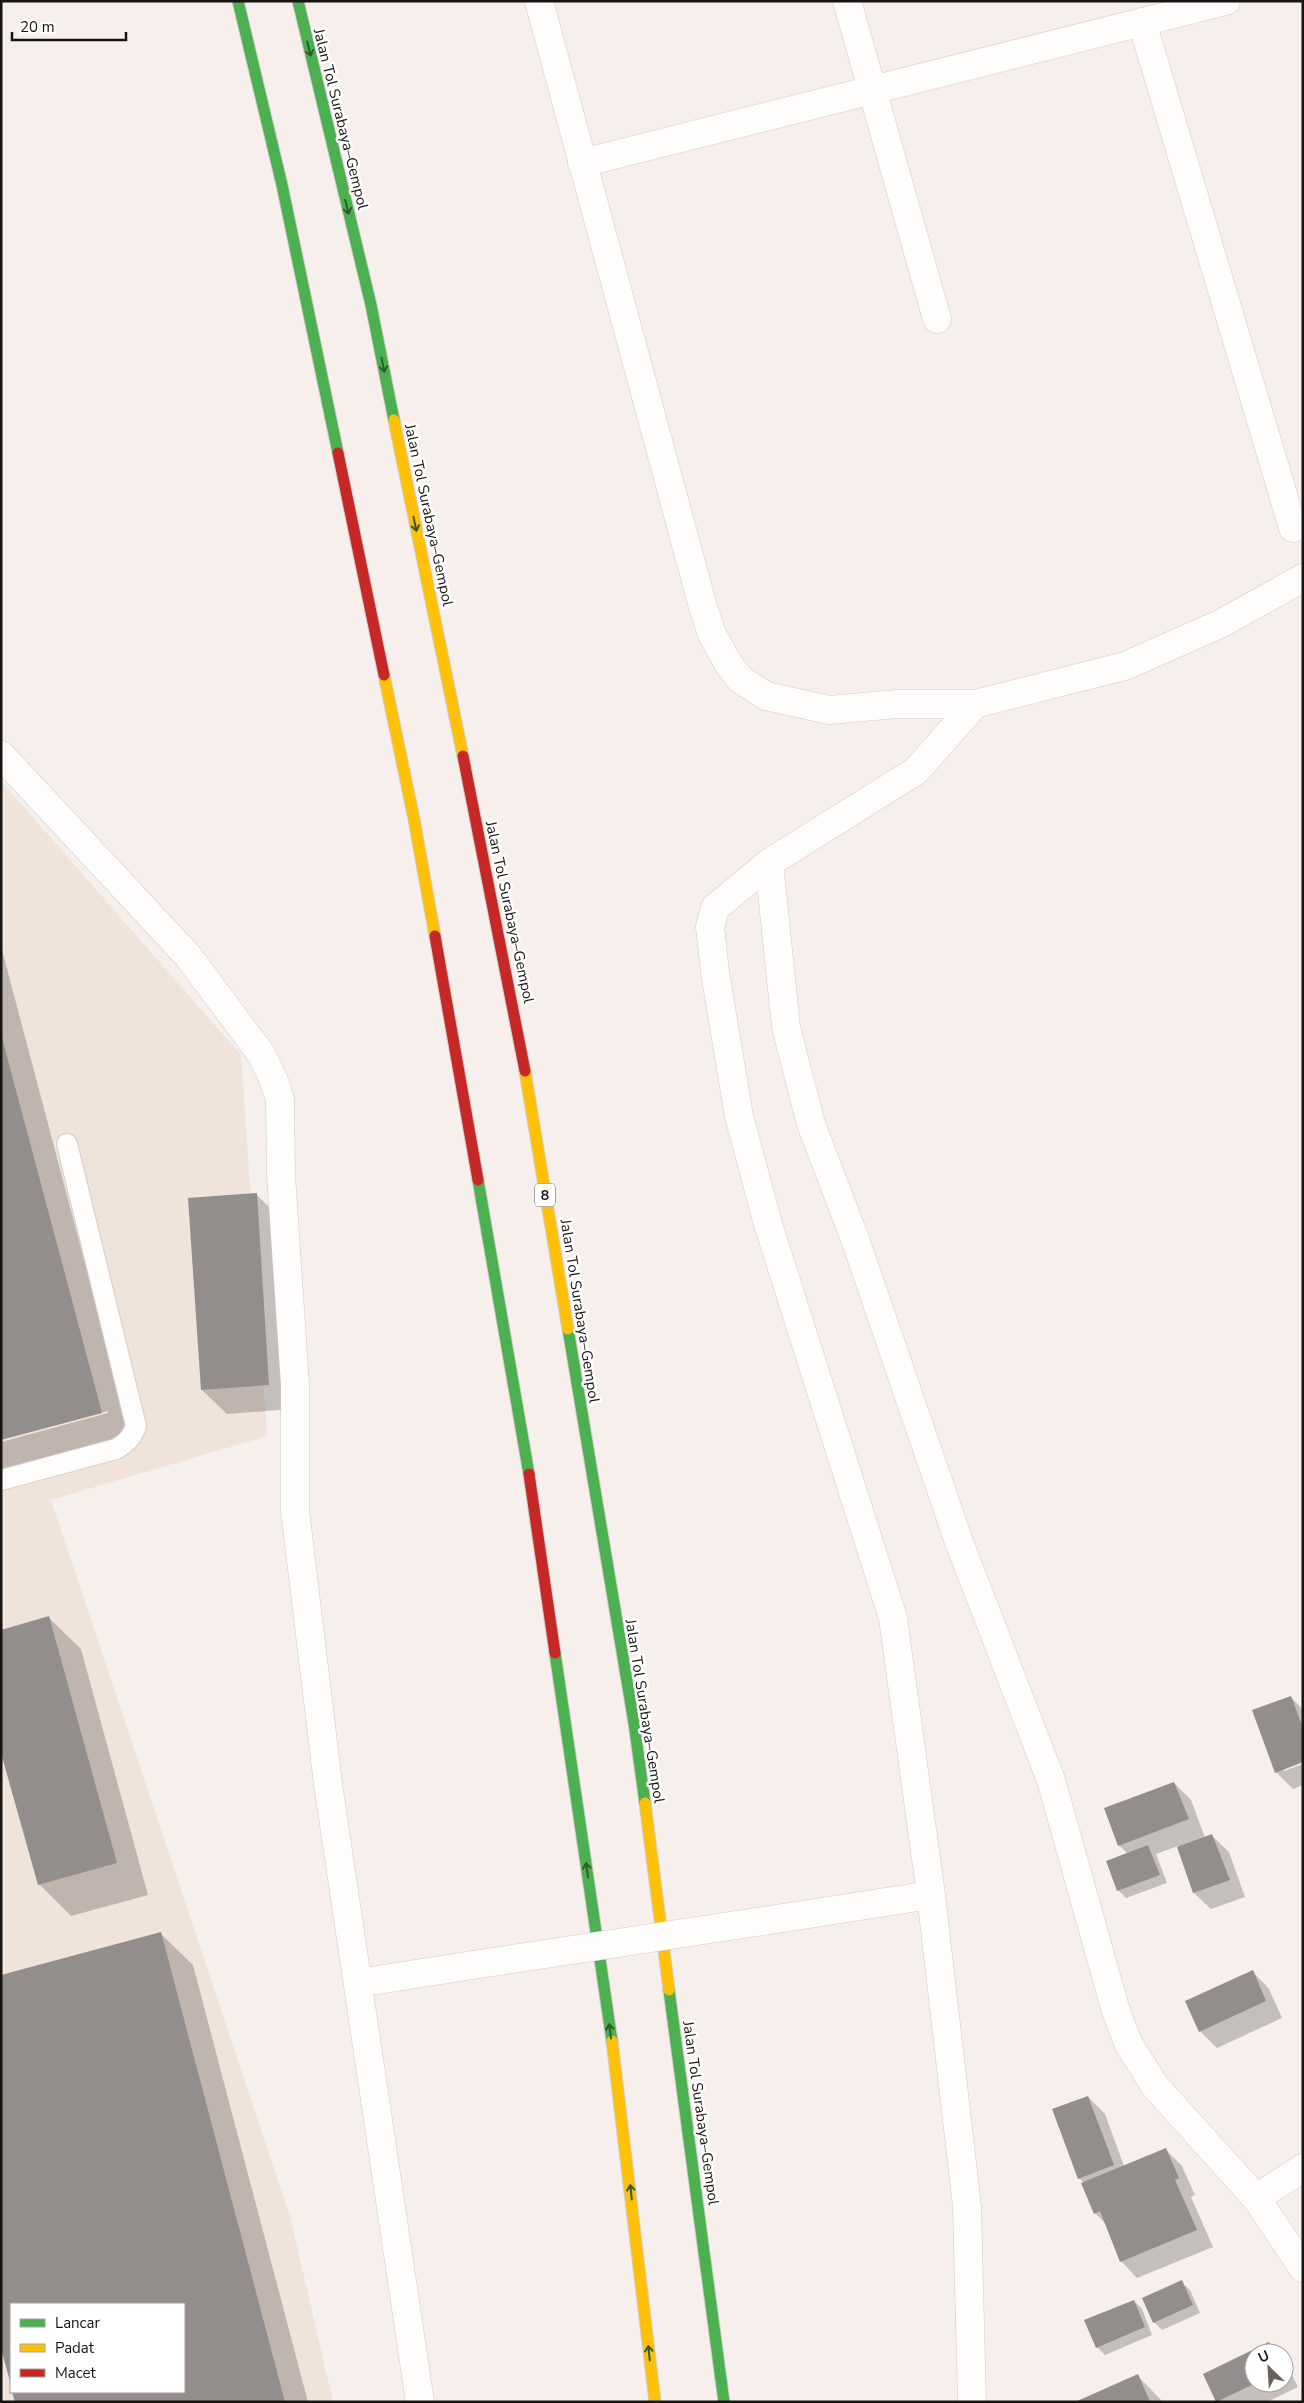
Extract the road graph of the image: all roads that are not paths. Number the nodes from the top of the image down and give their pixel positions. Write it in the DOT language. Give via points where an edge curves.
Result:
graph roads {
  1 [pos="238,1"];
  2 [pos="298,1"];
  3 [pos="539,1"];
  4 [pos="847,1"];
  5 [pos="1226,1"];
  6 [pos="1142,22"];
  7 [pos="873,90"];
  8 [pos="582,163"];
  9 [pos="937,319"];
  10 [pos="1293,528"];
  11 [pos="1303,578"];
  12 [pos="975,704"];
  13 [pos="1,755"];
  14 [pos="769,863"];
  15 [pos="67,1144"];
  16 [pos="1,1480"];
  17 [pos="931,1895"];
  18 [pos="358,1983"];
  19 [pos="1303,2168"];
  20 [pos="1256,2198"];
  21 [pos="1303,2268"];
  22 [pos="420,2402"];
  23 [pos="655,2402"];
  24 [pos="724,2402"];
  25 [pos="972,2402"];
  23 -- 1 [label="highway, one-way" via="620,2098 527,1457 414,819 282,185"];
  2 -- 24 [label="highway, Jalan Tol Surabaya–Gempol / 8, one-way" via="371,305 515,1012 634,1723"];
  3 -- 8 [label="street"];
  4 -- 7 [label="street"];
  5 -- 6 [label="street"];
  6 -- 7 [label="street"];
  6 -- 10 [label="street"];
  7 -- 8 [label="street"];
  7 -- 9 [label="street"];
  8 -- 12 [label="street" via="703,607 712,634 740,679 766,696 829,710 897,704"];
  11 -- 12 [label="street" via="1220,624 1125,666"];
  12 -- 14 [label="street" via="916,771"];
  13 -- 18 [label="street" via="188,956 262,1055 280,1100 281,1175 295,1384 295,1510 328,1784"];
  14 -- 17 [label="street" via="715,908 710,927 715,972 739,1116 768,1224 893,1618"];
  14 -- 20 [label="street" via="786,1027 811,1124 855,1239 959,1542 1051,1780 1118,2016 1128,2043 1155,2086"];
  15 -- 16 [label="lane" via="136,1426 126,1443 116,1449"];
  17 -- 18 [label="street, bridge"];
  17 -- 25 [label="street" via="967,2206"];
  18 -- 22 [label="street"];
  19 -- 20 [label="street"];
  20 -- 21 [label="street"];
}
